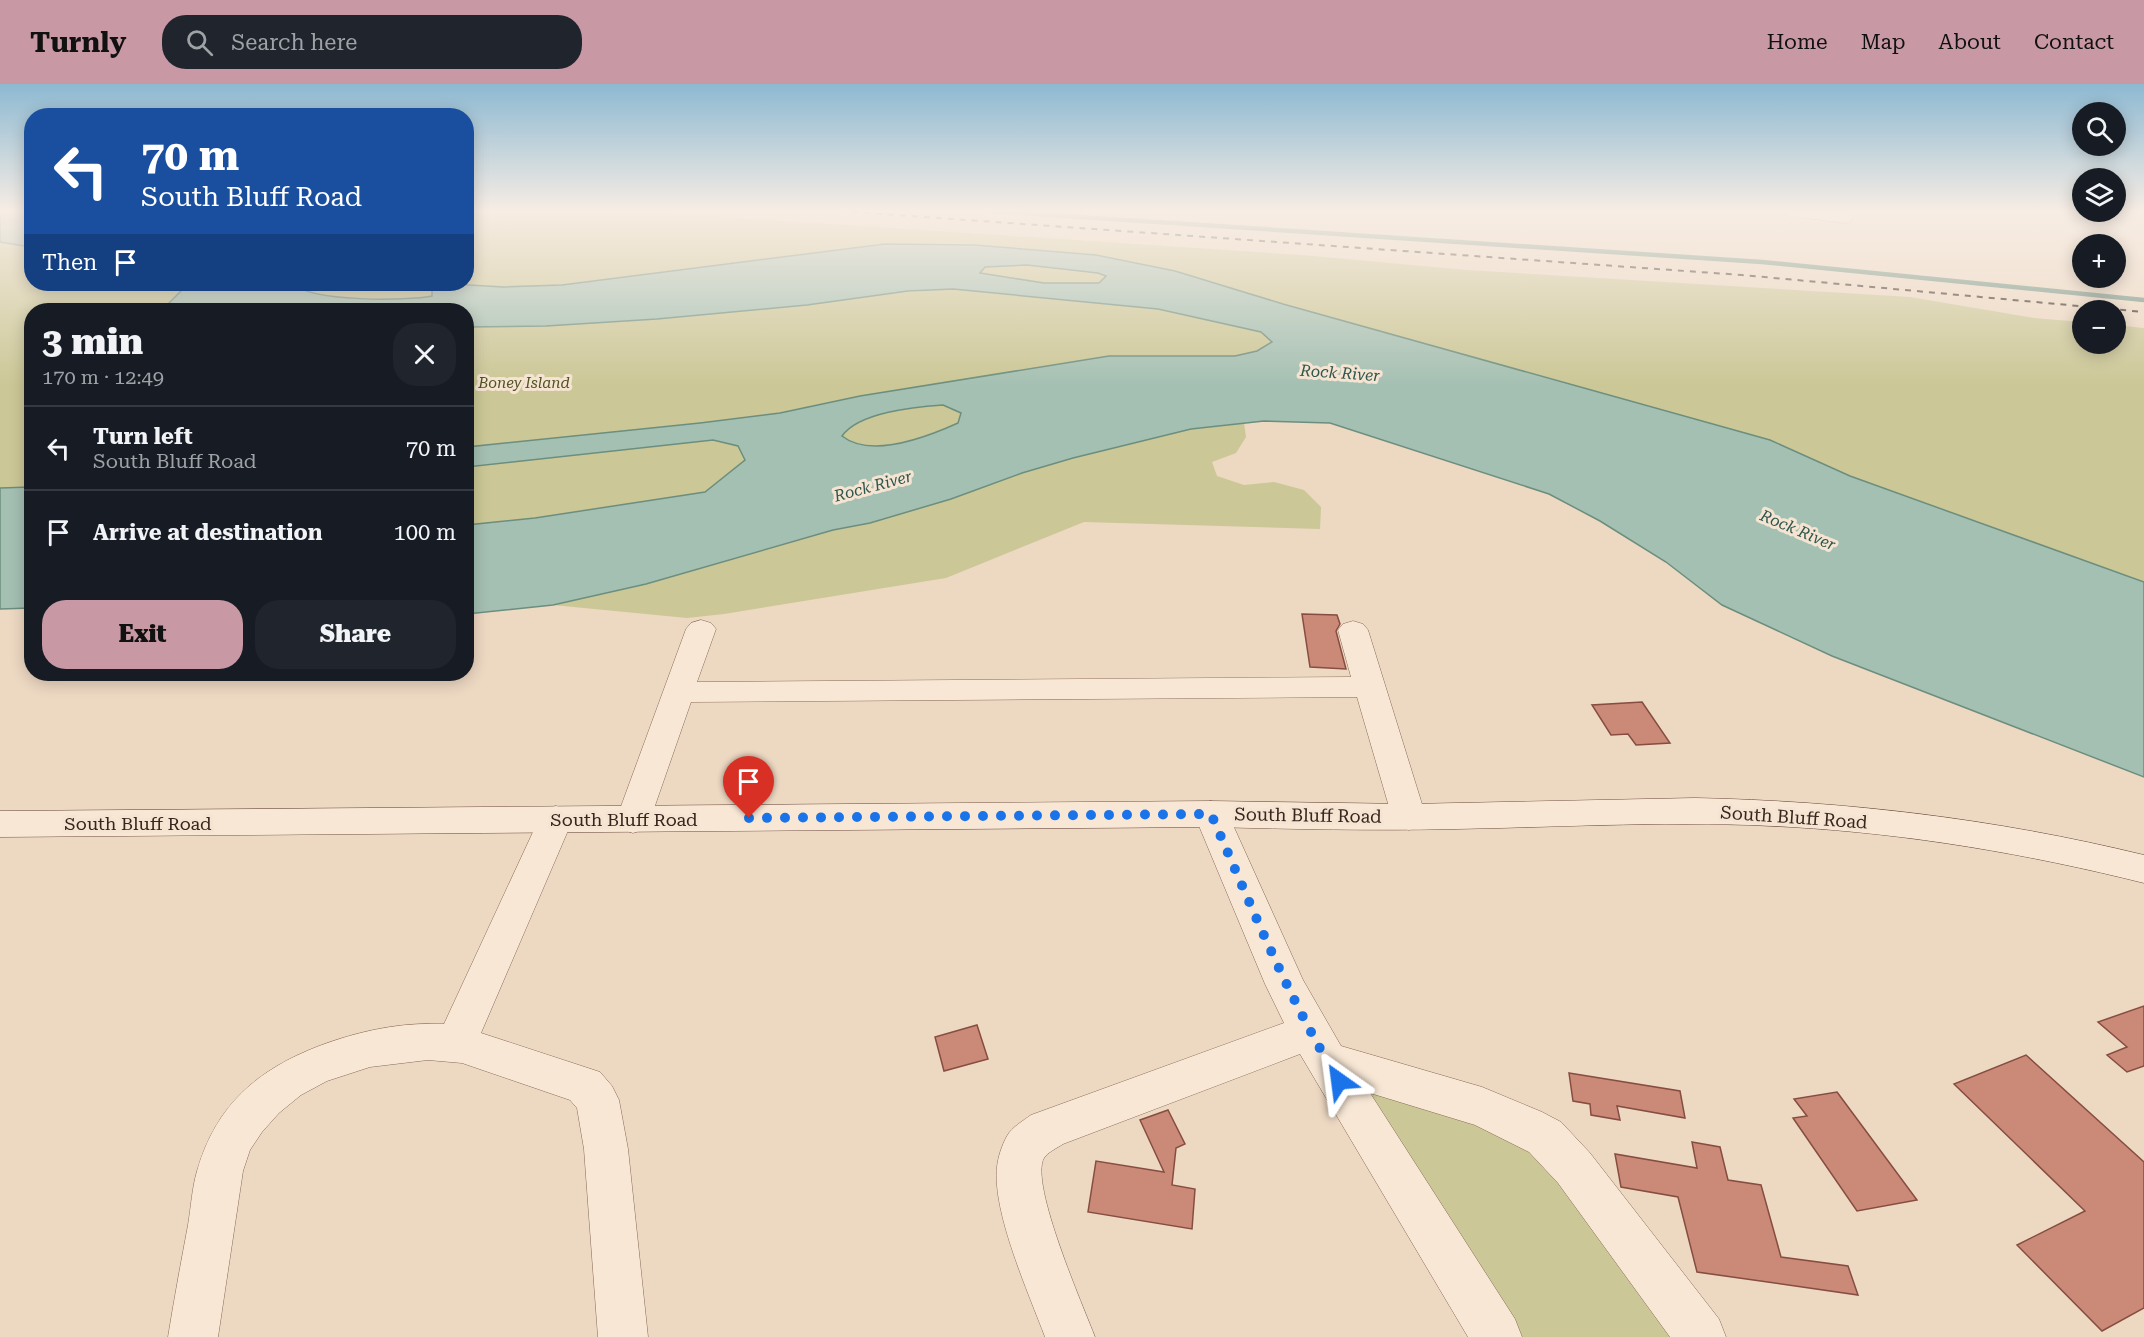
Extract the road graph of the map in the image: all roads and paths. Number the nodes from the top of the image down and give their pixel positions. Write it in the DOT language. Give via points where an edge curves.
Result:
graph roads {
  1 [pos="701,628"];
  2 [pos="1353,630"];
  3 [pos="1369,687"];
  4 [pos="677,692"];
  5 [pos="1211,814"];
  6 [pos="1409,817"];
  7 [pos="556,819"];
  8 [pos="633,820"];
  9 [pos="0,824"];
  10 [pos="2144,869"];
  11 [pos="456,1043"];
  12 [pos="1318,1047"];
  13 [pos="193,1337"];
  14 [pos="623,1337"];
  15 [pos="1070,1337"];
  16 [pos="1497,1337"];
  17 [pos="1701,1337"];
  1 -- 4 [label="street"];
  2 -- 3 [label="street"];
  3 -- 4 [label="street"];
  3 -- 6 [label="street"];
  4 -- 8 [label="street"];
  5 -- 6 [label="street, South Bluff Road"];
  5 -- 8 [label="street, South Bluff Road"];
  5 -- 12 [label="street" via="1285,984"];
  6 -- 10 [label="street, South Bluff Road" via="1619,810 1792,814 1980,836"];
  7 -- 8 [label="street, South Bluff Road"];
  7 -- 9 [label="street, South Bluff Road"];
  7 -- 11 [label="street"];
  11 -- 13 [label="street" via="406,1042 364,1049 323,1063 260,1102 229,1145 220,1171"];
  11 -- 14 [label="street" via="585,1086 597,1100 606,1149"];
  12 -- 15 [label="street" via="1047,1130 1032,1140 1022,1152 1020,1190"];
  12 -- 16 [label="street"];
  12 -- 17 [label="street" via="1482,1107 1545,1137 1574,1168"];
}
